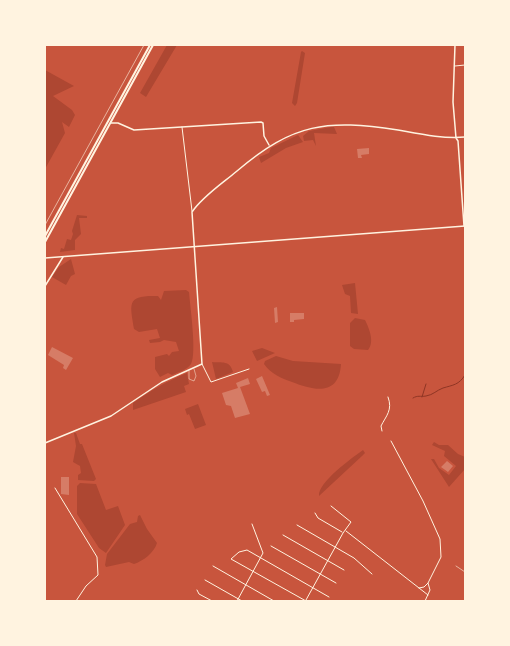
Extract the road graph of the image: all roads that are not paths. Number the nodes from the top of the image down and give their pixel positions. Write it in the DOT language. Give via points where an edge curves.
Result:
graph roads {
  1 [pos="151,45"];
  2 [pos="455,45"];
  3 [pos="465,65"];
  4 [pos="455,66"];
  5 [pos="113,116"];
  6 [pos="109,123"];
  7 [pos="118,123"];
  8 [pos="182,127"];
  9 [pos="465,137"];
  10 [pos="456,138"];
  11 [pos="269,145"];
  12 [pos="192,212"];
  13 [pos="465,226"];
  14 [pos="45,236"];
  15 [pos="45,242"];
  16 [pos="194,246"];
  17 [pos="54,257"];
  18 [pos="63,257"];
  19 [pos="45,258"];
  20 [pos="56,265"];
  21 [pos="45,286"];
  22 [pos="202,364"];
  23 [pos="194,369"];
  24 [pos="248,369"];
  25 [pos="189,370"];
  26 [pos="388,397"];
  27 [pos="382,431"];
  28 [pos="391,441"];
  29 [pos="45,443"];
  30 [pos="55,488"];
  31 [pos="331,506"];
  32 [pos="315,513"];
  33 [pos="252,524"];
  34 [pos="297,525"];
  35 [pos="344,532"];
  36 [pos="283,535"];
  37 [pos="271,546"];
  38 [pos="335,547"];
  39 [pos="261,559"];
  40 [pos="327,561"];
  41 [pos="213,566"];
  42 [pos="344,570"];
  43 [pos="253,572"];
  44 [pos="320,574"];
  45 [pos="372,574"];
  46 [pos="205,580"];
  47 [pos="336,583"];
  48 [pos="428,583"];
  49 [pos="246,585"];
  50 [pos="313,587"];
  51 [pos="419,588"];
  52 [pos="197,590"];
  53 [pos="428,595"];
  54 [pos="329,597"];
  55 [pos="238,599"];
  56 [pos="76,601"];
  57 [pos="212,601"];
  58 [pos="237,601"];
  59 [pos="242,601"];
  60 [pos="274,601"];
  61 [pos="305,601"];
  62 [pos="425,601"];
  1 -- 5 [label="highway"];
  1 -- 14 [label="highway"];
  2 -- 4 [label="street"];
  3 -- 4 [label="street"];
  4 -- 10 [label="street" via="453,102"];
  5 -- 6 [label="highway"];
  5 -- 7 [label="street"];
  6 -- 7 [label="street"];
  6 -- 15 [label="highway"];
  7 -- 8 [label="street" via="134,130"];
  8 -- 11 [label="street" via="262,122 264,136"];
  8 -- 12 [label="street"];
  9 -- 10 [label="street"];
  10 -- 11 [label="street" via="336,124 304,130"];
  10 -- 13 [label="street"];
  11 -- 12 [label="street"];
  12 -- 16 [label="street"];
  13 -- 16 [label="street"];
  16 -- 18 [label="street"];
  16 -- 22 [label="street"];
  17 -- 18 [label="street"];
  17 -- 19 [label="street"];
  17 -- 20 [label="street" via="57,260"];
  18 -- 20 [label="street"];
  20 -- 21 [label="street"];
  22 -- 23 [label="street"];
  22 -- 24 [label="street" via="211,382"];
  23 -- 25 [label="street"];
  23 -- 25 [label="lane" via="194,380 189,379"];
  25 -- 29 [label="street" via="162,382 112,416"];
  26 -- 27 [label="street" via="390,408 381,426"];
  28 -- 48 [label="street" via="440,539 441,557"];
  30 -- 56 [label="street" via="98,559 98,575 86,586"];
  31 -- 35 [label="street" via="351,522"];
  32 -- 35 [label="street" via="318,518"];
  33 -- 39 [label="street" via="264,553"];
  34 -- 38 [label="street"];
  35 -- 38 [label="street"];
  35 -- 51 [label="street"];
  36 -- 40 [label="street"];
  37 -- 44 [label="street"];
  38 -- 40 [label="street"];
  38 -- 45 [label="street" via="354,558"];
  39 -- 43 [label="street"];
  39 -- 43 [label="street" via="247,550 239,552 231,559"];
  39 -- 50 [label="street"];
  40 -- 42 [label="street"];
  40 -- 44 [label="street"];
  41 -- 49 [label="street"];
  43 -- 49 [label="street"];
  43 -- 61 [label="street"];
  44 -- 47 [label="street"];
  44 -- 50 [label="street"];
  46 -- 55 [label="street"];
  48 -- 51 [label="street"];
  48 -- 53 [label="street"];
  49 -- 55 [label="street"];
  49 -- 60 [label="street"];
  50 -- 54 [label="street"];
  50 -- 61 [label="street"];
  51 -- 53 [label="street"];
  52 -- 57 [label="street" via="199,594"];
  53 -- 62 [label="street"];
  55 -- 58 [label="street"];
  55 -- 59 [label="street"];
}
